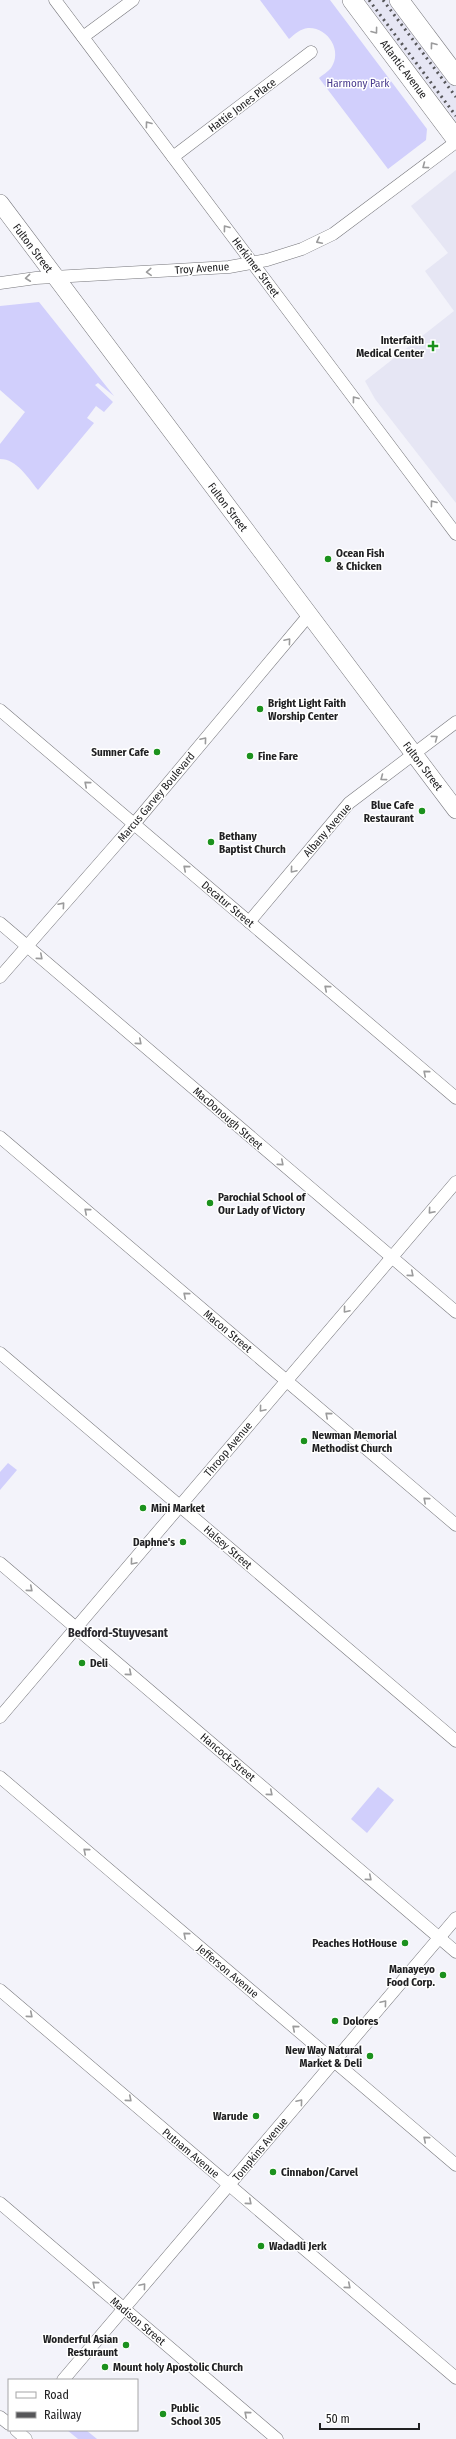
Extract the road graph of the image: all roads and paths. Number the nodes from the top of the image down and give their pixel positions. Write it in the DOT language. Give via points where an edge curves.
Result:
graph roads {
  1 [pos="55,0"];
  2 [pos="133,0"];
  3 [pos="352,0"];
  4 [pos="399,0"];
  5 [pos="83,37"];
  6 [pos="311,52"];
  7 [pos="456,76"];
  8 [pos="456,139"];
  9 [pos="456,142"];
  10 [pos="173,157"];
  11 [pos="1,207"];
  12 [pos="253,263"];
  13 [pos="56,278"];
  14 [pos="0,282"];
  15 [pos="456,534"];
  16 [pos="309,615"];
  17 [pos="0,710"];
  18 [pos="456,722"];
  19 [pos="414,754"];
  20 [pos="456,810"];
  21 [pos="134,824"];
  22 [pos="249,922"];
  23 [pos="0,923"];
  24 [pos="27,946"];
  25 [pos="0,977"];
  26 [pos="456,1098"];
  27 [pos="0,1137"];
  28 [pos="456,1182"];
  29 [pos="391,1257"];
  30 [pos="456,1312"];
  31 [pos="0,1353"];
  32 [pos="287,1380"];
  33 [pos="180,1506"];
  34 [pos="456,1525"];
  35 [pos="0,1563"];
  36 [pos="76,1628"];
  37 [pos="0,1717"];
  38 [pos="456,1741"];
  39 [pos="0,1777"];
  40 [pos="456,1918"];
  41 [pos="440,1938"];
  42 [pos="456,1952"];
  43 [pos="0,1990"];
  44 [pos="334,2061"];
  45 [pos="456,2165"];
  46 [pos="229,2185"];
  47 [pos="0,2203"];
  48 [pos="124,2309"];
  49 [pos="456,2378"];
  50 [pos="64,2379"];
  51 [pos="0,2416"];
  52 [pos="8,2423"];
  53 [pos="277,2439"];
  1 -- 5 [label="street, Herkimer Street"];
  2 -- 5 [label="street"];
  3 -- 8 [label="main road, Atlantic Avenue, one-way"];
  7 -- 4 [label="main road, one-way"];
  10 -- 5 [label="street, Herkimer Street, one-way"];
  6 -- 10 [label="street, Hattie Jones Place"];
  9 -- 12 [label="street, Troy Avenue, one-way" via="333,234 302,249"];
  12 -- 10 [label="street, Herkimer Street, one-way"];
  11 -- 13 [label="main road, Fulton Street"];
  12 -- 13 [label="street, Troy Avenue, one-way" via="229,267"];
  15 -- 12 [label="street, Herkimer Street, one-way"];
  13 -- 14 [label="street, Troy Avenue, one-way"];
  13 -- 16 [label="main road, Fulton Street"];
  16 -- 19 [label="main road, Fulton Street"];
  21 -- 16 [label="street, Marcus Garvey Boulevard, one-way"];
  21 -- 17 [label="street, Decatur Street, one-way"];
  19 -- 18 [label="street, Albany Avenue, one-way"];
  19 -- 20 [label="main road, Fulton Street"];
  19 -- 22 [label="street, Albany Avenue, one-way" via="349,803"];
  22 -- 21 [label="street, Decatur Street, one-way"];
  24 -- 21 [label="street, Marcus Garvey Boulevard, one-way"];
  26 -- 22 [label="street, Decatur Street, one-way"];
  23 -- 24 [label="street, MacDonough Street"];
  24 -- 25 [label="street, Marcus Garvey Boulevard"];
  24 -- 29 [label="street, MacDonough Street, one-way"];
  32 -- 27 [label="street, Macon Street, one-way"];
  28 -- 29 [label="street, Throop Avenue, one-way"];
  29 -- 30 [label="street, MacDonough Street, one-way"];
  29 -- 32 [label="street, Throop Avenue, one-way"];
  31 -- 33 [label="street, Halsey Street"];
  32 -- 33 [label="street, Throop Avenue, one-way"];
  34 -- 32 [label="street, Macon Street, one-way"];
  33 -- 36 [label="street, Throop Avenue, one-way"];
  33 -- 38 [label="street, Halsey Street"];
  35 -- 36 [label="street, Hancock Street, one-way"];
  36 -- 37 [label="street, Throop Avenue"];
  36 -- 41 [label="street, Hancock Street, one-way"];
  44 -- 39 [label="street, Jefferson Avenue, one-way"];
  40 -- 41 [label="street, Tompkins Avenue"];
  41 -- 42 [label="street, Hancock Street"];
  44 -- 41 [label="street, Tompkins Avenue, one-way"];
  43 -- 46 [label="street, Putnam Avenue, one-way"];
  45 -- 44 [label="street, Jefferson Avenue, one-way"];
  46 -- 44 [label="street, Tompkins Avenue, one-way"];
  48 -- 46 [label="street, Tompkins Avenue, one-way"];
  46 -- 49 [label="street, Putnam Avenue, one-way"];
  48 -- 47 [label="street, Madison Street, one-way"];
  48 -- 50 [label="street, Tompkins Avenue"];
  53 -- 48 [label="street, Madison Street, one-way"];
  51 -- 52 [label="street"];
}
